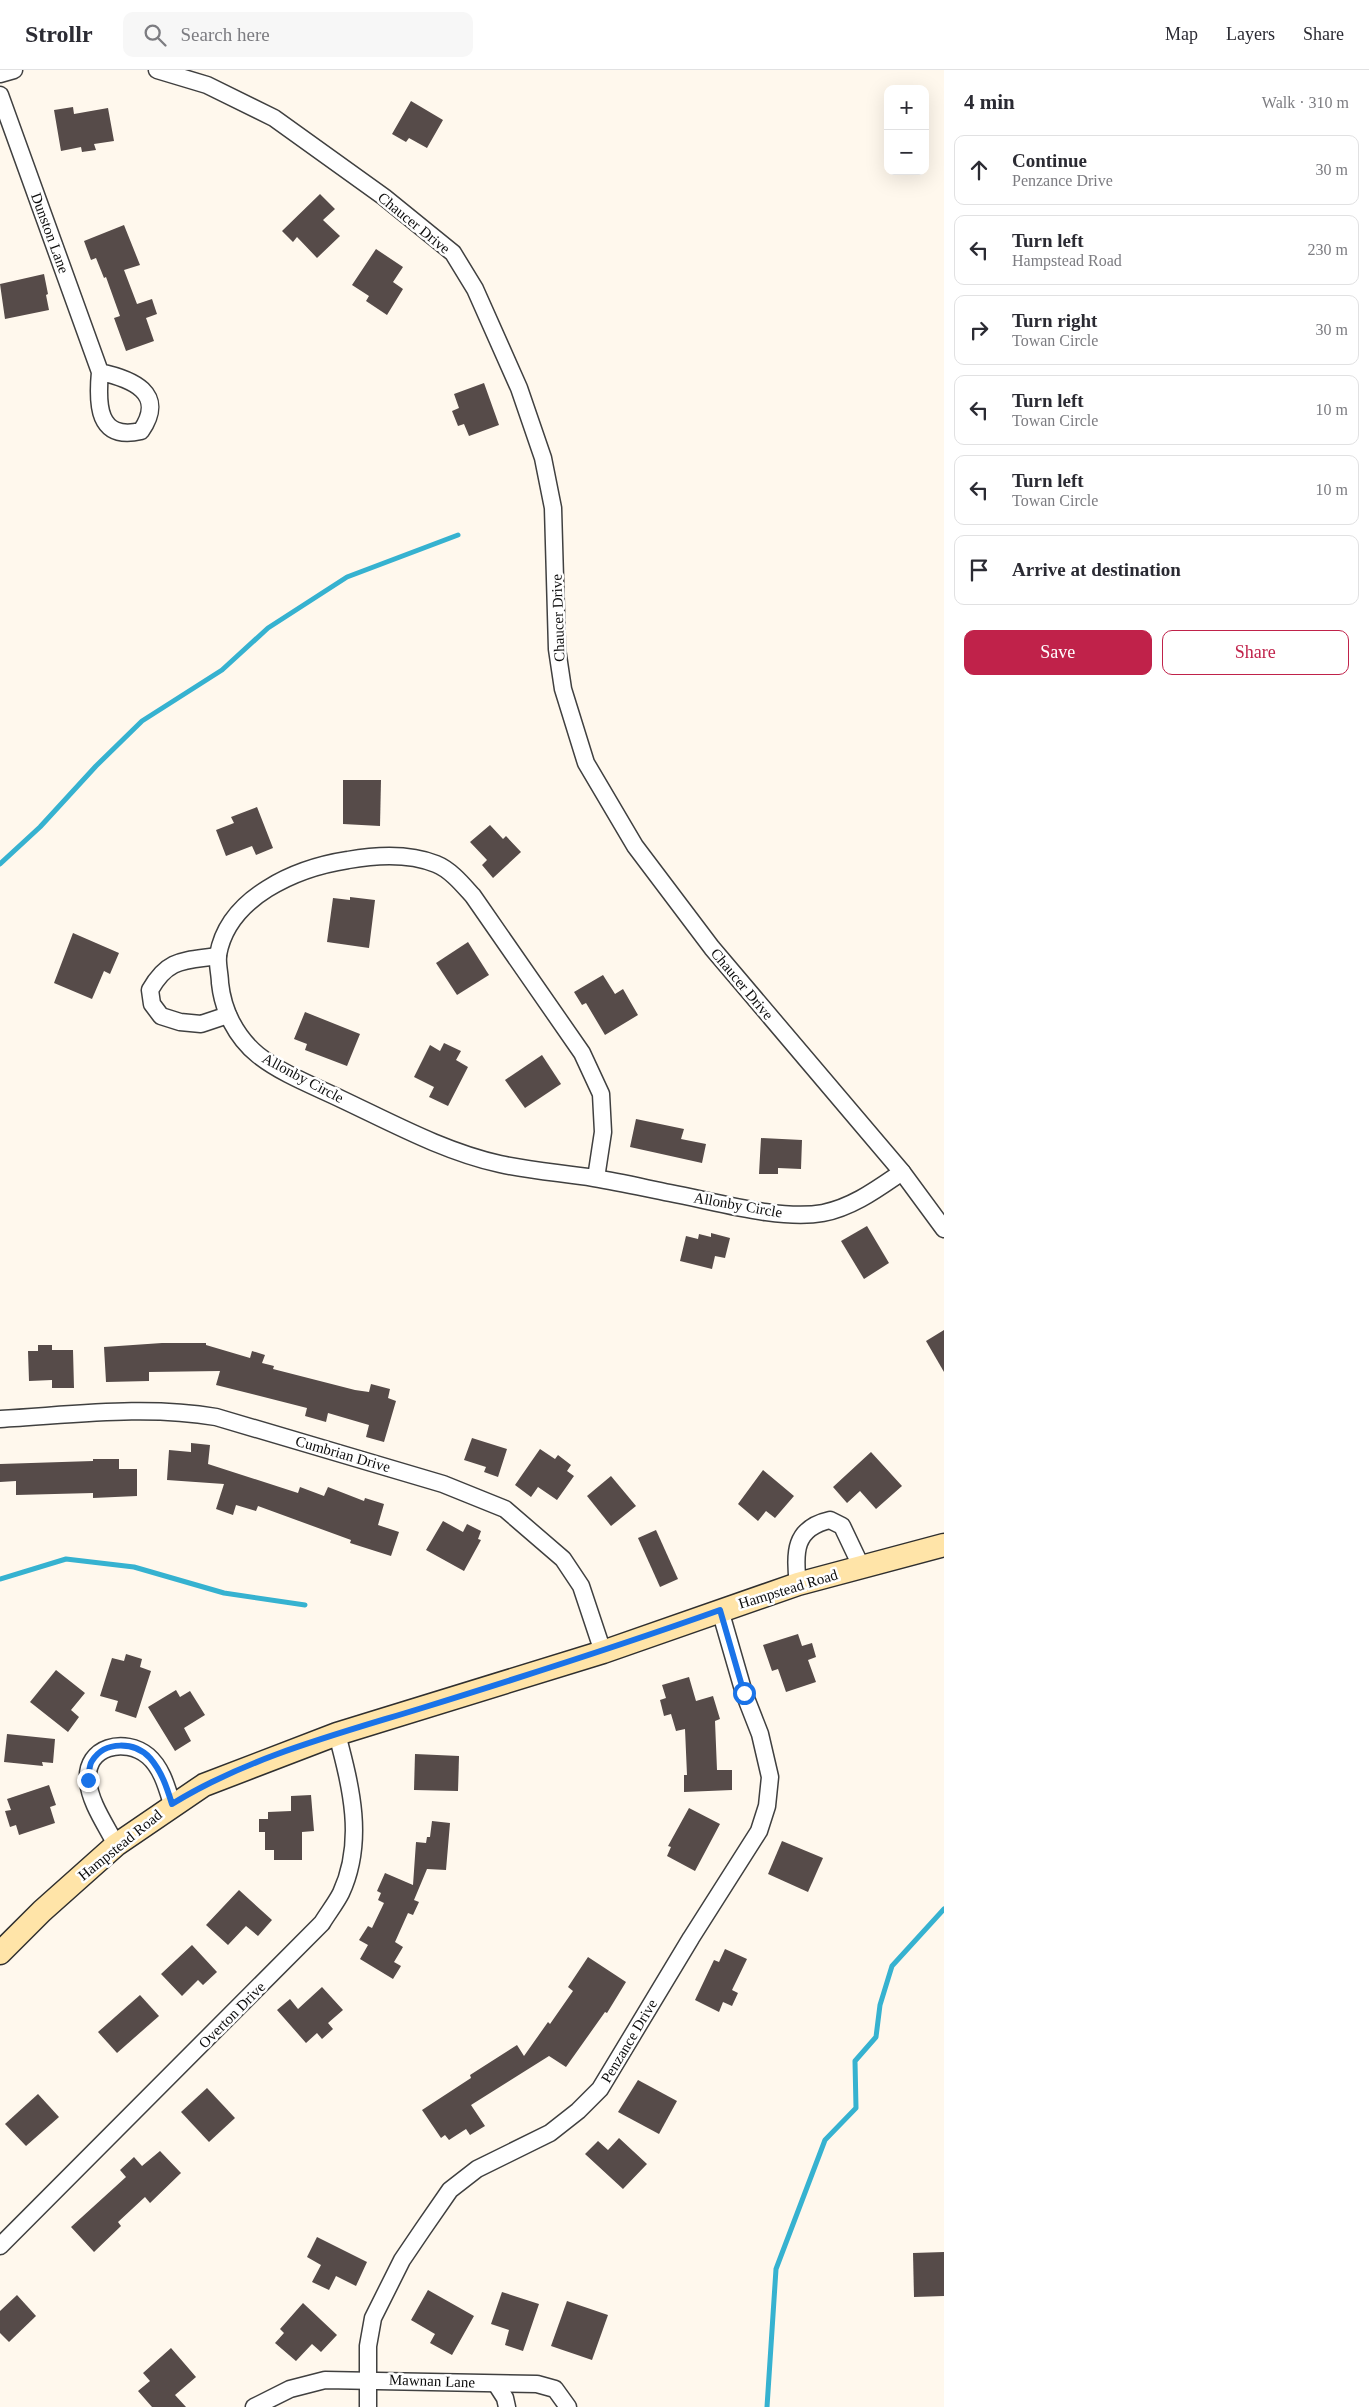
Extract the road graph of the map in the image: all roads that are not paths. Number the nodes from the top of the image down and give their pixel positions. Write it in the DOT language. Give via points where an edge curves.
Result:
graph roads {
  1 [pos="14,70"];
  2 [pos="157,70"];
  3 [pos="0,74"];
  4 [pos="0,95"];
  5 [pos="100,372"];
  6 [pos="218,956"];
  7 [pos="228,1015"];
  8 [pos="902,1172"];
  9 [pos="596,1178"];
  10 [pos="944,1229"];
  11 [pos="0,1419"];
  12 [pos="944,1545"];
  13 [pos="861,1566"];
  14 [pos="798,1584"];
  15 [pos="720,1610"];
  16 [pos="603,1652"];
  17 [pos="337,1734"];
  18 [pos="172,1804"];
  19 [pos="116,1844"];
  20 [pos="0,1954"];
  21 [pos="0,2246"];
  22 [pos="368,2380"];
  23 [pos="496,2384"];
  24 [pos="254,2407"];
  25 [pos="368,2407"];
  26 [pos="507,2407"];
  27 [pos="568,2407"];
  1 -- 3 [label="street"];
  2 -- 8 [label="street, Chaucer Drive" via="207,85 274,118 384,197 453,253 475,289 519,388 542,458 553,508 557,649 563,689 586,763 635,846 712,948"];
  4 -- 5 [label="street, Dunston Lane"];
  6 -- 7 [label="street, Allonby Circle" via="222,996"];
  6 -- 7 [label="street" via="168,966 150,990 152,1004 161,1016 180,1022 201,1024"];
  6 -- 9 [label="street, Allonby Circle" via="230,924 248,901 270,886 332,862 372,856 405,857 437,864 473,896 582,1053 601,1094 603,1132"];
  7 -- 9 [label="street, Allonby Circle" via="238,1033 258,1054 288,1073 390,1122 468,1155 501,1165"];
  8 -- 9 [label="street, Allonby Circle" via="861,1200 823,1213 780,1214"];
  8 -- 10 [label="street, Chaucer Drive"];
  11 -- 16 [label="street, Cumbrian Drive" via="143,1411 185,1412 216,1417 443,1484 504,1510 563,1559 581,1586"];
  12 -- 13 [label="street, Hampstead Road"];
  13 -- 14 [label="street, Hampstead Road"];
  13 -- 14 [label="street" via="842,1526 830,1520 818,1523 805,1532 796,1548"];
  14 -- 15 [label="street, Hampstead Road"];
  15 -- 16 [label="street, Hampstead Road"];
  15 -- 22 [label="street, Penzance Drive" via="744,1693 760,1734 770,1777 767,1806 759,1831 600,2088 550,2133 477,2169 450,2190 402,2260 373,2318 368,2346"];
  16 -- 17 [label="street, Hampstead Road"];
  17 -- 18 [label="street, Hampstead Road" via="204,1785"];
  17 -- 21 [label="street, Overton Drive" via="352,1794 354,1850 341,1893 322,1923"];
  18 -- 19 [label="street, Hampstead Road"];
  18 -- 19 [label="street" via="162,1775 149,1757 136,1748 122,1745 104,1749 92,1761 88,1780 91,1797"];
  19 -- 20 [label="street, Hampstead Road"];
  22 -- 23 [label="street, Mawnan Lane"];
  22 -- 24 [label="street, Mawnan Lane" via="325,2380 290,2389"];
  22 -- 25 [label="street, Penzance Drive"];
  23 -- 26 [label="street, Mawnan Lane"];
  23 -- 27 [label="street, Mawnan Lane" via="537,2384 554,2389"];
}
